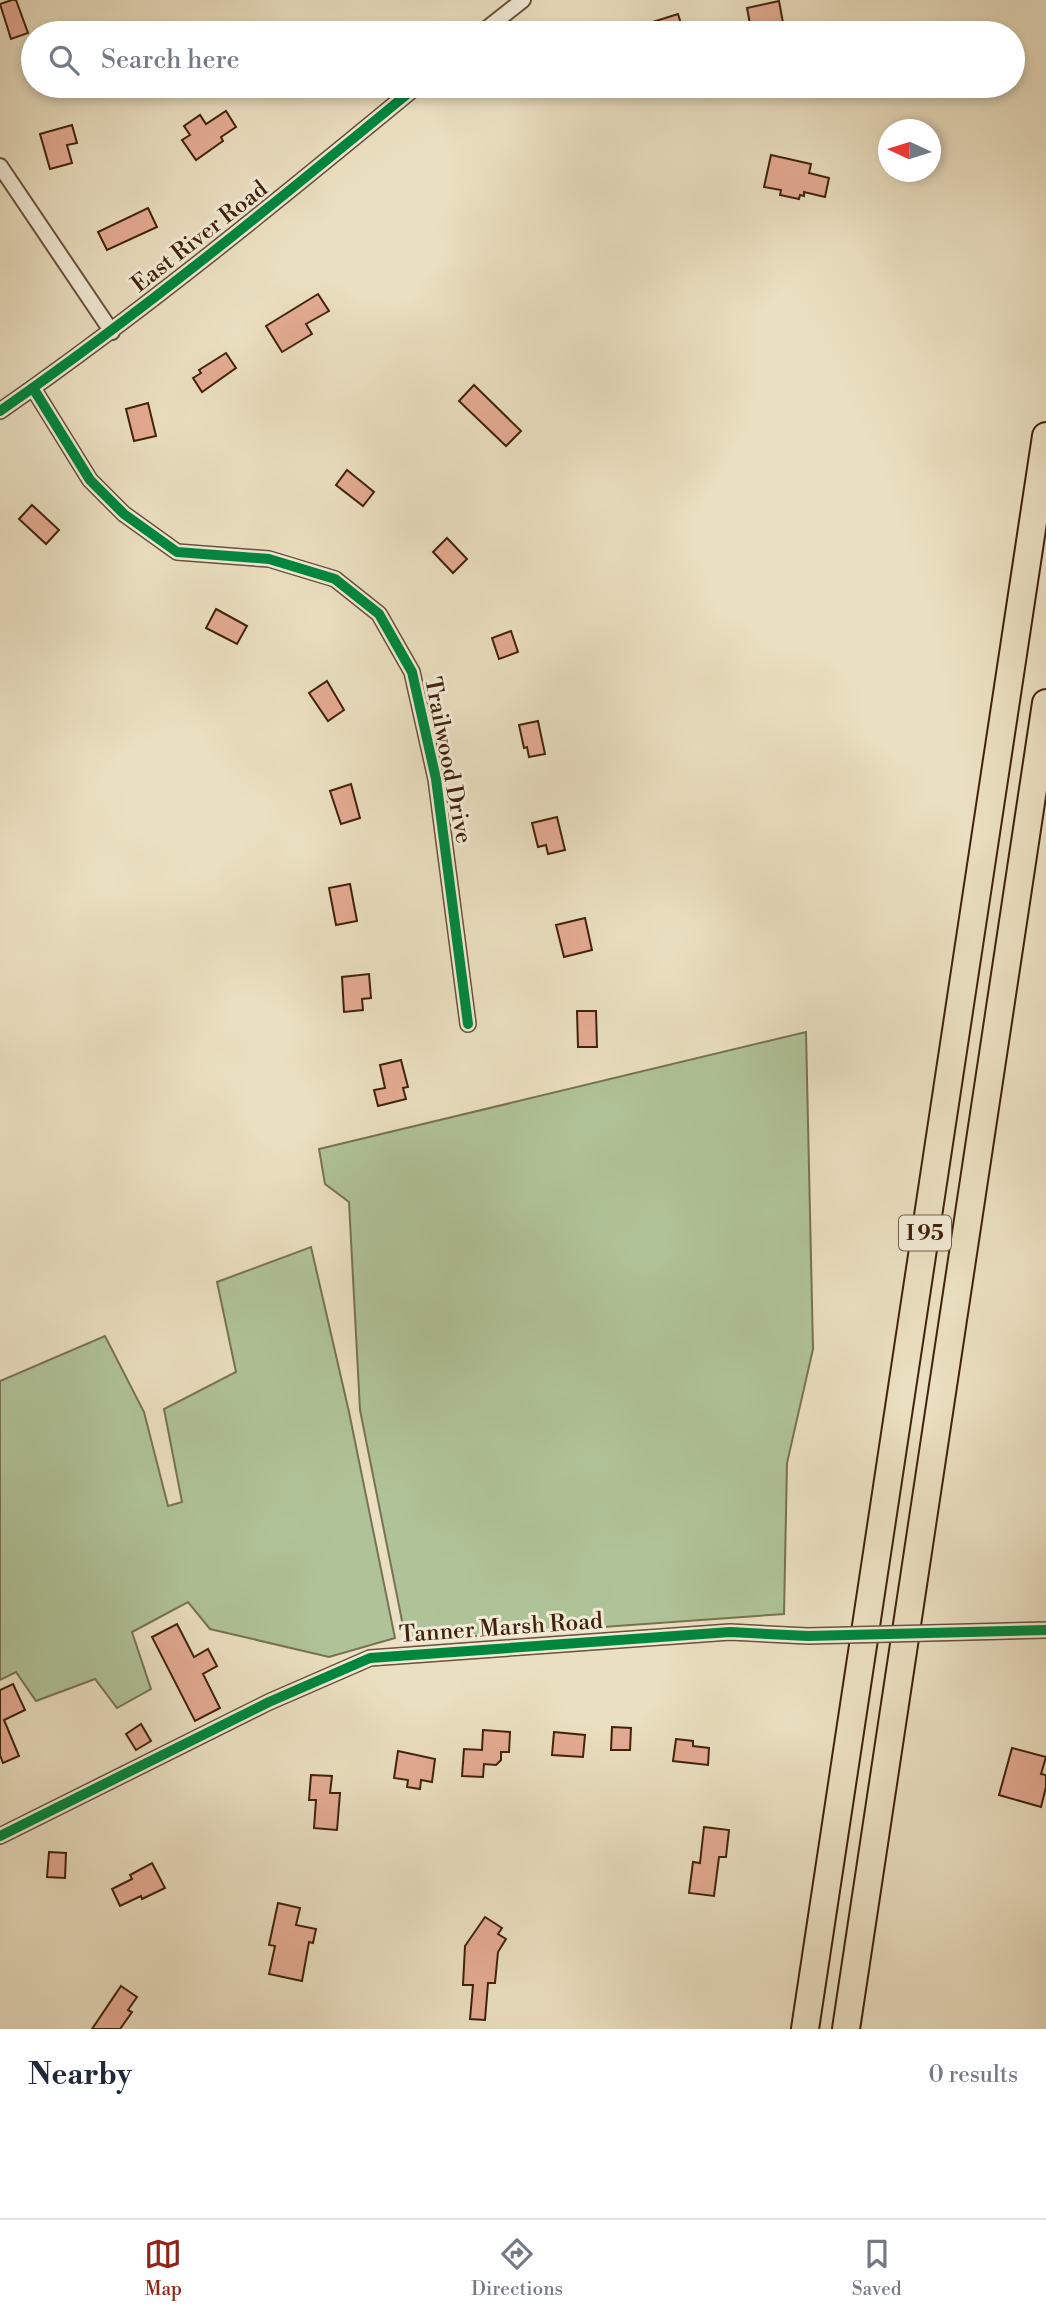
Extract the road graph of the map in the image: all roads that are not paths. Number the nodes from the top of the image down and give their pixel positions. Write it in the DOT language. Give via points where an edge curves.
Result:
graph roads {
  1 [pos="523,0"];
  2 [pos="496,21"];
  3 [pos="402,98"];
  4 [pos="0,166"];
  5 [pos="111,331"];
  6 [pos="33,388"];
  7 [pos="0,411"];
  8 [pos="1046,436"];
  9 [pos="1046,703"];
  10 [pos="468,1024"];
  11 [pos="1046,1630"];
  12 [pos="897,1694"];
  13 [pos="0,1836"];
  14 [pos="805,2029"];
  15 [pos="846,2029"];
  16 [pos="862,2029"];
  1 -- 2 [label="street"];
  3 -- 5 [label="street, East River Road"];
  4 -- 5 [label="street"];
  5 -- 6 [label="street, East River Road"];
  6 -- 7 [label="street, East River Road"];
  6 -- 10 [label="street, Trailwood Drive" via="90,480 124,514 177,552 269,559 296,567 335,579 379,614 412,672 436,779"];
  8 -- 14 [label="highway, I 95"];
  9 -- 12 [label="highway, I 95"];
  11 -- 13 [label="street, Tanner Marsh Road, bridge" via="808,1636 730,1632 370,1658 269,1702"];
  12 -- 15 [label="highway, I 95"];
  12 -- 16 [label="highway"];
}
